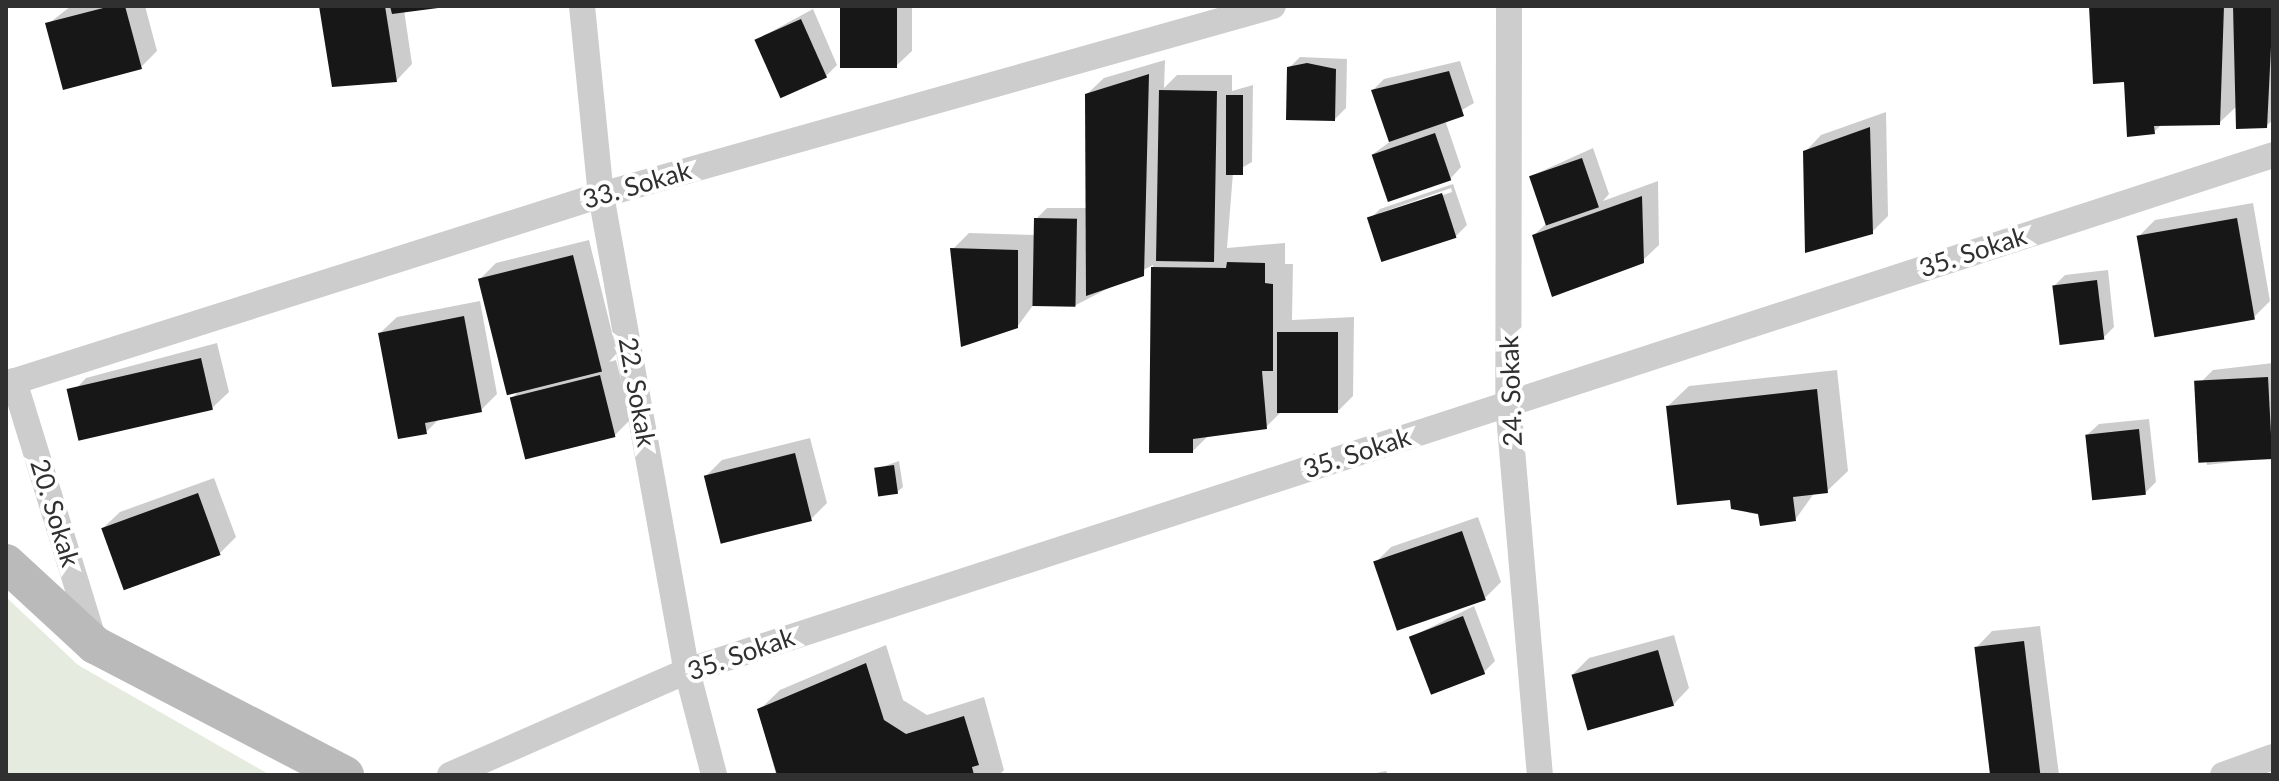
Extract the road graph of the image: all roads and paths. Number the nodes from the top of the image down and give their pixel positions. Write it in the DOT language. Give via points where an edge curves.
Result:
graph roads {
  1 [pos="582,6"];
  2 [pos="1273,6"];
  3 [pos="1509,6"];
  4 [pos="2273,155"];
  5 [pos="601,195"];
  6 [pos="10,383"];
  7 [pos="1508,403"];
  8 [pos="6,563"];
  9 [pos="95,645"];
  10 [pos="687,671"];
  11 [pos="2273,757"];
  12 [pos="345,775"];
  13 [pos="450,775"];
  14 [pos="714,775"];
  15 [pos="1540,775"];
  16 [pos="2223,775"];
  1 -- 5 [label="street, 22. Sokak"];
  2 -- 5 [label="street, 33. Sokak"];
  3 -- 7 [label="street, 24. Sokak"];
  4 -- 7 [label="street, 35. Sokak"];
  5 -- 6 [label="street, 33. Sokak"];
  5 -- 10 [label="street, 22. Sokak"];
  6 -- 9 [label="street, 20. Sokak"];
  7 -- 10 [label="street, 35. Sokak"];
  7 -- 15 [label="street, 24. Sokak"];
  8 -- 9 [label="main road"];
  9 -- 12 [label="main road"];
  10 -- 13 [label="street, 35. Sokak"];
  10 -- 14 [label="street, 22. Sokak"];
  11 -- 16 [label="street"];
}
